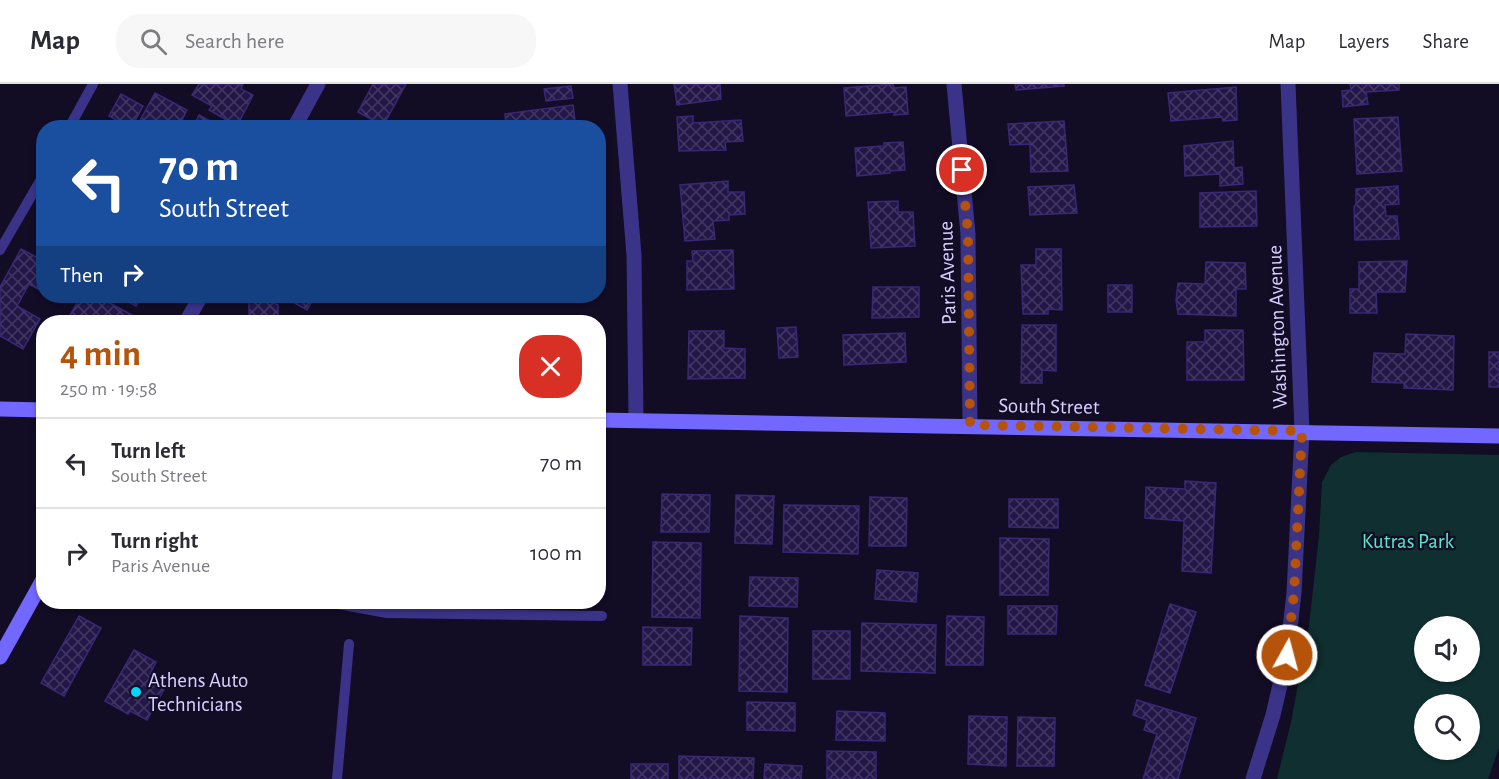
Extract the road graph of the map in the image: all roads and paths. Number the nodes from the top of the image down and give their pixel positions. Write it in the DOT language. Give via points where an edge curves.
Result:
graph roads {
  1 [pos="93,84"];
  2 [pos="318,84"];
  3 [pos="620,84"];
  4 [pos="954,84"];
  5 [pos="1288,84"];
  6 [pos="73,120"];
  7 [pos="298,120"];
  8 [pos="36,188"];
  9 [pos="0,250"];
  10 [pos="0,409"];
  11 [pos="36,410"];
  12 [pos="606,420"];
  13 [pos="636,420"];
  14 [pos="970,425"];
  15 [pos="1302,431"];
  16 [pos="1499,436"];
  17 [pos="36,592"];
  18 [pos="365,609"];
  19 [pos="602,616"];
  20 [pos="350,644"];
  21 [pos="0,657"];
  22 [pos="337,779"];
  23 [pos="1253,779"];
  1 -- 6 [label="lane"];
  2 -- 7 [label="street"];
  3 -- 13 [label="street" via="634,255"];
  4 -- 14 [label="street, Paris Avenue" via="968,234"];
  5 -- 15 [label="street, Washington Avenue"];
  8 -- 9 [label="lane"];
  10 -- 11 [label="street"];
  12 -- 13 [label="street, South Street"];
  13 -- 14 [label="street, South Street"];
  14 -- 15 [label="street, South Street"];
  15 -- 16 [label="street, South Street"];
  15 -- 23 [label="street, Washington Avenue" via="1287,655"];
  17 -- 21 [label="street"];
  18 -- 19 [label="lane" via="387,613"];
  20 -- 22 [label="lane"];
}
